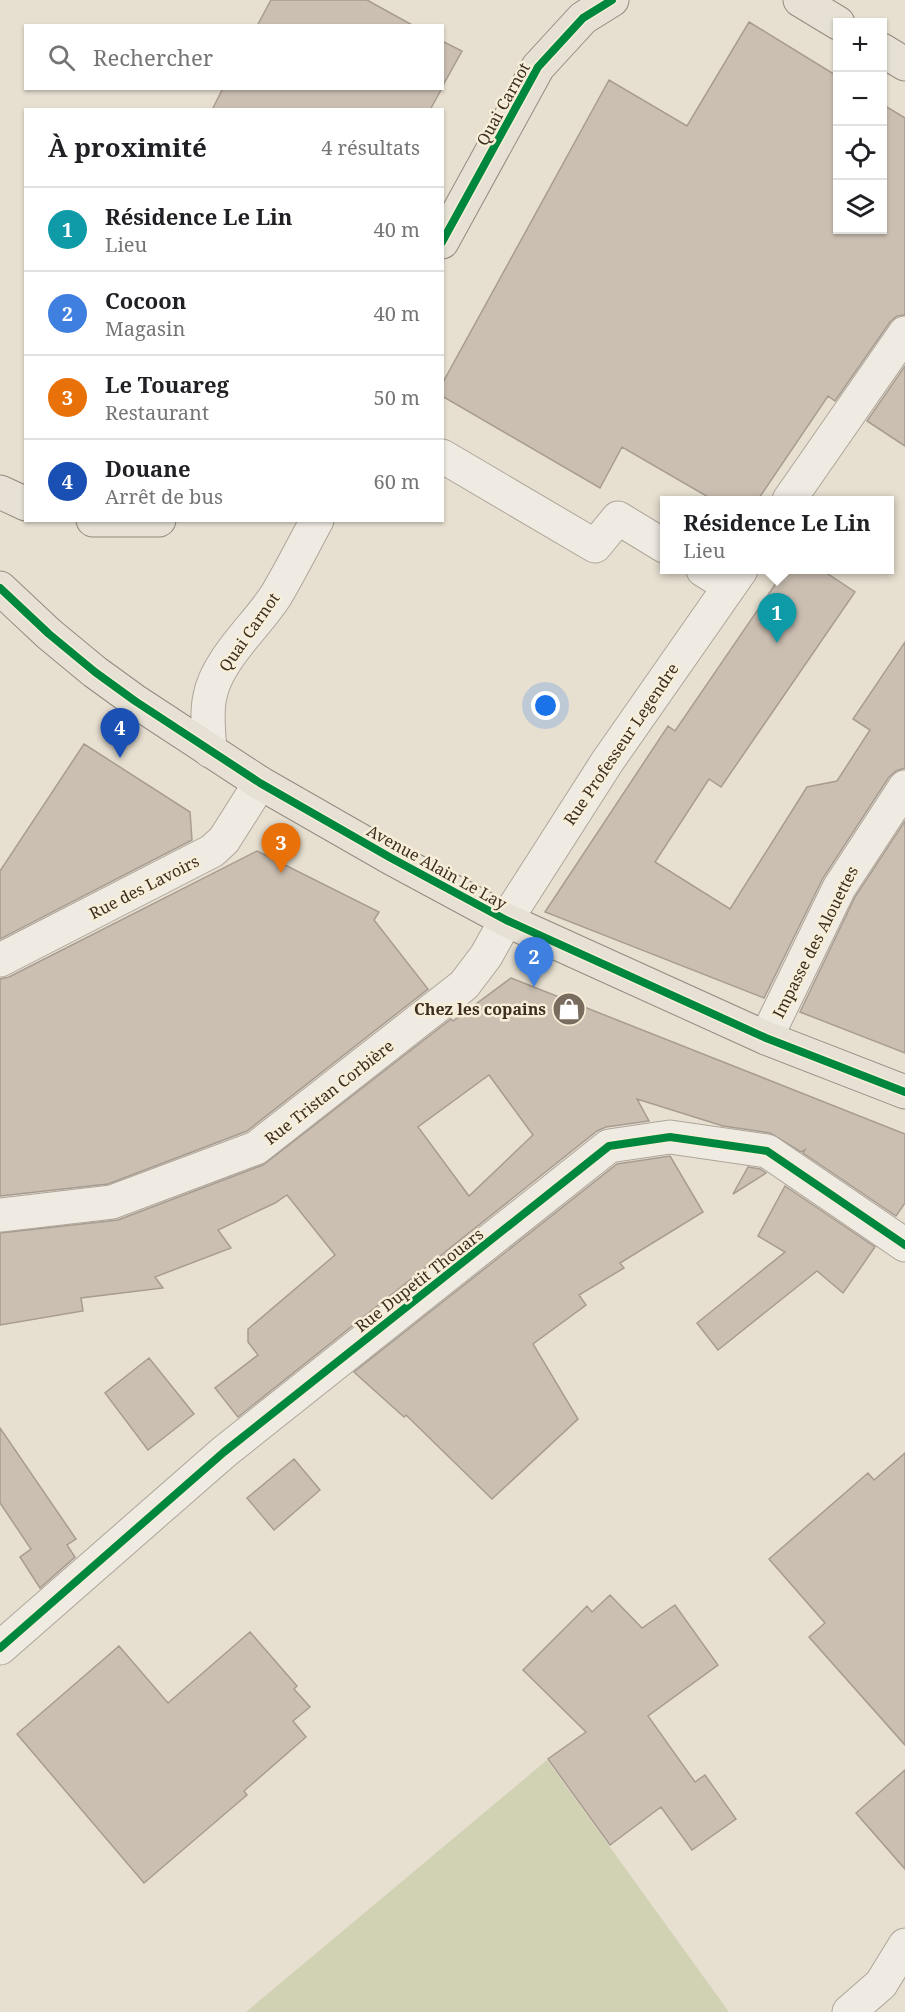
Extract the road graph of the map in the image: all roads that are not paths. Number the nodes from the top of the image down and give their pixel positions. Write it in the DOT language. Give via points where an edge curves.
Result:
graph roads {
  1 [pos="612,0"];
  2 [pos="800,0"];
  3 [pos="833,21"];
  4 [pos="887,53"];
  5 [pos="905,64"];
  6 [pos="444,238"];
  7 [pos="905,333"];
  8 [pos="444,457"];
  9 [pos="0,492"];
  10 [pos="792,496"];
  11 [pos="24,503"];
  12 [pos="316,522"];
  13 [pos="660,544"];
  14 [pos="724,575"];
  15 [pos="0,588"];
  16 [pos="210,751"];
  17 [pos="260,783"];
  18 [pos="905,787"];
  19 [pos="506,920"];
  20 [pos="0,960"];
  21 [pos="765,1038"];
  22 [pos="905,1092"];
  23 [pos="0,1215"];
  24 [pos="905,1245"];
  25 [pos="0,1648"];
  26 [pos="905,1945"];
  27 [pos="849,2012"];
  1 -- 6 [label="main road, Quai Carnot" via="583,18 538,67"];
  2 -- 3 [label="main road"];
  4 -- 5 [label="main road"];
  7 -- 10 [label="street"];
  8 -- 13 [label="street" via="595,546 618,518"];
  9 -- 11 [label="main road"];
  12 -- 16 [label="street, Quai Carnot" via="275,597 226,660 213,685"];
  14 -- 19 [label="street, Rue Professeur Legendre"];
  15 -- 16 [label="main road, Avenue Alain Le Lay" via="95,672"];
  16 -- 17 [label="main road, Avenue Alain Le Lay"];
  17 -- 19 [label="main road, Avenue Alain Le Lay"];
  17 -- 20 [label="street, Rue des Lavoirs" via="212,852"];
  18 -- 21 [label="street, Impasse des Alouettes" via="839,888"];
  19 -- 21 [label="main road, Avenue Alain Le Lay"];
  19 -- 23 [label="street, Rue Tristan Corbière" via="464,985 256,1148 112,1202"];
  21 -- 22 [label="main road, Avenue Alain Le Lay"];
  24 -- 25 [label="street, Rue Dupetit Thouars" via="767,1151 670,1137 609,1146 224,1452"];
  26 -- 27 [label="street" via="881,1984"];
}
